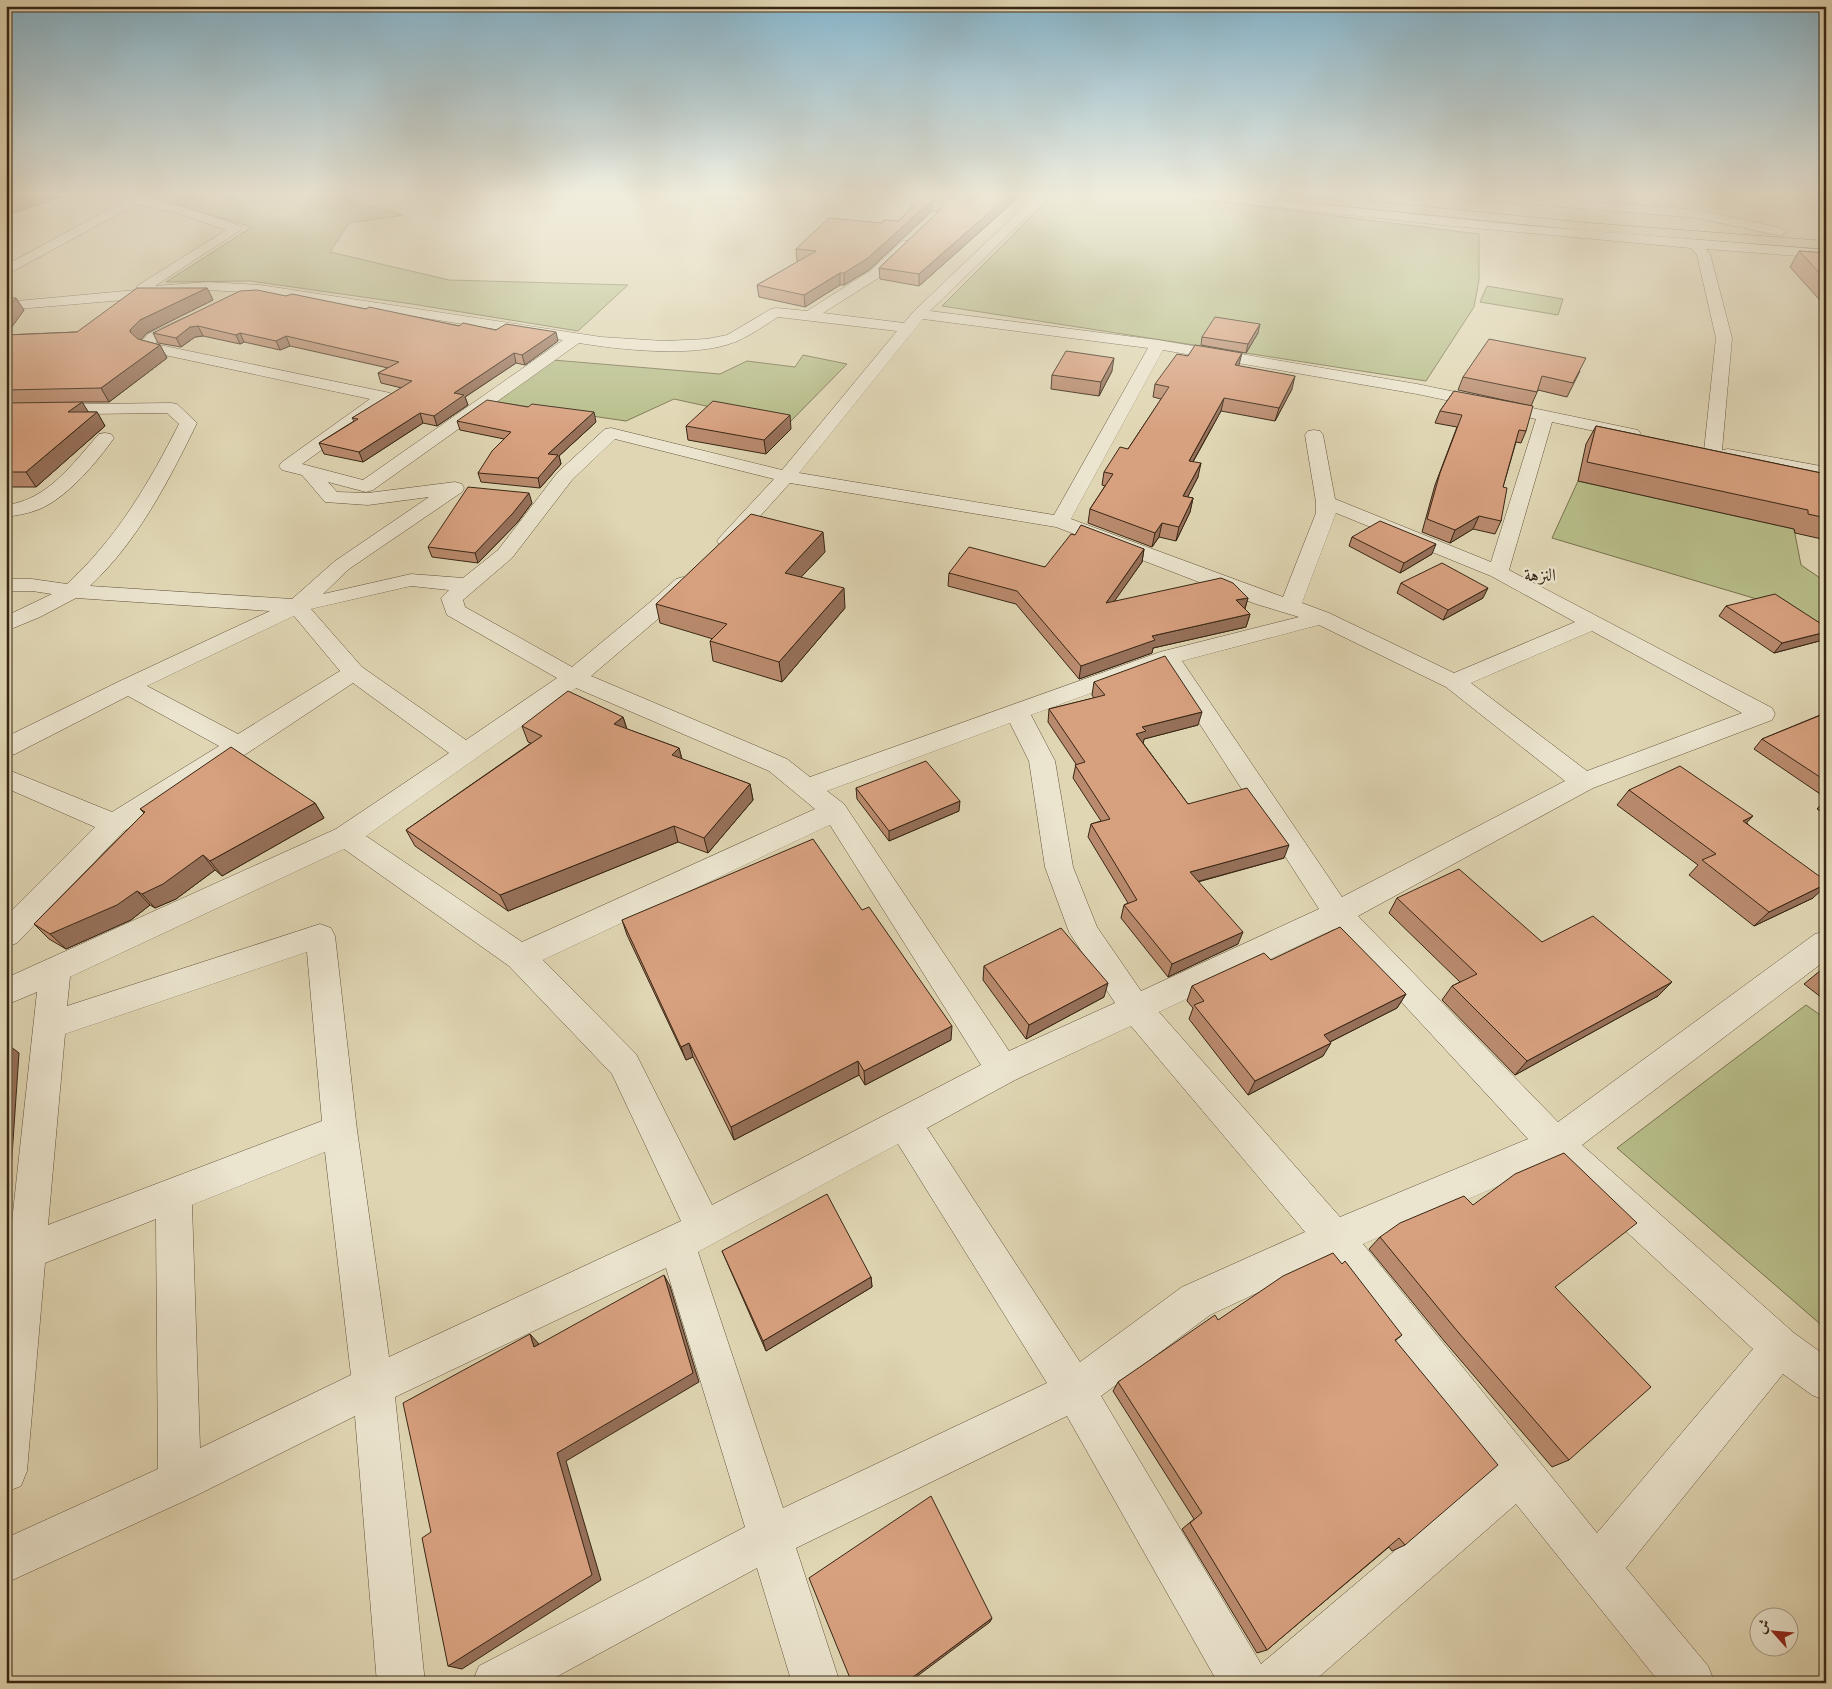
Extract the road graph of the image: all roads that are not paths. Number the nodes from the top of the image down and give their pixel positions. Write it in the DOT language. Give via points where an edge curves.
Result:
graph roads {
  1 [pos="165,275"];
  2 [pos="874,275"];
  3 [pos="960,275"];
  4 [pos="1706,275"];
  5 [pos="251,289"];
  6 [pos="137,293"];
  7 [pos="224,302"];
  8 [pos="6,306"];
  9 [pos="919,314"];
  10 [pos="198,315"];
  11 [pos="808,317"];
  12 [pos="906,328"];
  13 [pos="576,338"];
  14 [pos="1158,344"];
  15 [pos="6,410"];
  16 [pos="1545,416"];
  17 [pos="1314,435"];
  18 [pos="1648,437"];
  19 [pos="104,438"];
  20 [pos="1694,447"];
  21 [pos="1713,451"];
  22 [pos="310,472"];
  23 [pos="1826,473"];
  24 [pos="786,477"];
  25 [pos="1326,502"];
  26 [pos="6,512"];
  27 [pos="1060,522"];
  28 [pos="1498,572"];
  29 [pos="6,585"];
  30 [pos="467,585"];
  31 [pos="73,590"];
  32 [pos="297,606"];
  33 [pos="1290,606"];
  34 [pos="1320,618"];
  35 [pos="1592,623"];
  36 [pos="6,624"];
  37 [pos="1168,657"];
  38 [pos="354,672"];
  39 [pos="574,678"];
  40 [pos="1454,682"];
  41 [pos="128,686"];
  42 [pos="1017,712"];
  43 [pos="240,746"];
  44 [pos="6,748"];
  45 [pos="465,752"];
  46 [pos="6,778"];
  47 [pos="1584,782"];
  48 [pos="807,788"];
  49 [pos="835,811"];
  50 [pos="114,824"];
  51 [pos="346,836"];
  52 [pos="1337,913"];
  53 [pos="6,935"];
  54 [pos="1826,943"];
  55 [pos="520,957"];
  56 [pos="55,969"];
  57 [pos="6,992"];
  58 [pos="1136,1009"];
  59 [pos="50,1025"];
  60 [pos="1003,1070"];
  61 [pos="904,1123"];
  62 [pos="340,1130"];
  63 [pos="1556,1144"];
  64 [pos="174,1194"];
  65 [pos="690,1236"];
  66 [pos="1334,1238"];
  67 [pos="17,1255"];
  68 [pos="1780,1347"];
  69 [pos="1826,1381"];
  70 [pos="373,1386"];
  71 [pos="1074,1391"];
  72 [pos="6,1471"];
  73 [pos="1520,1473"];
  74 [pos="180,1481"];
  75 [pos="769,1538"];
  76 [pos="6,1561"];
  77 [pos="1597,1568"];
  78 [pos="401,1683"];
  79 [pos="496,1683"];
  80 [pos="816,1683"];
  81 [pos="1245,1683"];
  82 [pos="1275,1683"];
  83 [pos="1691,1683"];
  1 -- 6 [label="street"];
  2 -- 11 [label="street"];
  3 -- 9 [label="street"];
  4 -- 21 [label="street" via="1724,338"];
  5 -- 6 [label="street" via="208,286"];
  5 -- 7 [label="street"];
  5 -- 13 [label="street"];
  6 -- 8 [label="street"];
  9 -- 12 [label="street"];
  9 -- 14 [label="street"];
  10 -- 22 [label="street" via="153,337 147,344 184,356 384,397 288,466"];
  11 -- 12 [label="street"];
  11 -- 13 [label="street" via="776,312 732,338 707,344 664,346"];
  12 -- 24 [label="street"];
  13 -- 22 [label="street" via="366,486"];
  14 -- 16 [label="street" via="1417,389"];
  14 -- 27 [label="street"];
  15 -- 31 [label="street" via="171,408 188,423 172,456 119,543"];
  16 -- 18 [label="street"];
  16 -- 28 [label="street"];
  17 -- 25 [label="street"];
  19 -- 26 [label="street" via="53,494 36,505"];
  20 -- 21 [label="street"];
  21 -- 23 [label="street"];
  22 -- 32 [label="street" via="332,498 368,499 464,489 342,565"];
  24 -- 27 [label="street"];
  24 -- 30 [label="street" via="611,434 540,495 505,554"];
  24 -- 39 [label="street" via="657,608"];
  25 -- 28 [label="street"];
  25 -- 33 [label="street" via="1326,513"];
  27 -- 33 [label="street"];
  28 -- 35 [label="street"];
  29 -- 31 [label="street"];
  30 -- 32 [label="street" via="411,580"];
  30 -- 39 [label="street" via="452,598 455,610"];
  31 -- 32 [label="street"];
  31 -- 36 [label="street"];
  32 -- 38 [label="street"];
  32 -- 41 [label="street"];
  33 -- 34 [label="street"];
  34 -- 37 [label="street"];
  34 -- 40 [label="street"];
  35 -- 40 [label="street"];
  35 -- 47 [label="street" via="1763,714"];
  37 -- 42 [label="street"];
  37 -- 52 [label="street"];
  38 -- 43 [label="street"];
  38 -- 45 [label="street"];
  39 -- 45 [label="street"];
  39 -- 48 [label="street" via="778,765"];
  40 -- 47 [label="street"];
  41 -- 43 [label="street"];
  41 -- 44 [label="street"];
  42 -- 48 [label="street"];
  42 -- 58 [label="street" via="1042,761 1059,867 1084,932"];
  43 -- 50 [label="street"];
  45 -- 51 [label="street"];
  46 -- 50 [label="street"];
  47 -- 52 [label="street"];
  48 -- 49 [label="street"];
  49 -- 55 [label="street"];
  49 -- 60 [label="street"];
  50 -- 53 [label="street"];
  51 -- 55 [label="street"];
  51 -- 56 [label="street"];
  52 -- 58 [label="street"];
  52 -- 63 [label="street"];
  54 -- 63 [label="street"];
  55 -- 65 [label="street" via="624,1064"];
  56 -- 57 [label="street"];
  56 -- 59 [label="street"];
  58 -- 60 [label="street"];
  58 -- 66 [label="street"];
  59 -- 62 [label="street" via="320,936"];
  59 -- 67 [label="street"];
  60 -- 61 [label="street"];
  61 -- 65 [label="street"];
  61 -- 71 [label="street"];
  62 -- 64 [label="street"];
  62 -- 70 [label="street"];
  63 -- 66 [label="street"];
  63 -- 68 [label="street"];
  64 -- 67 [label="street"];
  64 -- 74 [label="street"];
  65 -- 70 [label="street"];
  65 -- 75 [label="street"];
  66 -- 71 [label="street" via="1196,1301"];
  66 -- 73 [label="street"];
  67 -- 72 [label="street"];
  68 -- 69 [label="street"];
  68 -- 77 [label="street"];
  70 -- 74 [label="street"];
  70 -- 78 [label="street"];
  71 -- 75 [label="street"];
  71 -- 81 [label="street"];
  73 -- 77 [label="street"];
  73 -- 82 [label="street"];
  74 -- 76 [label="street"];
  75 -- 79 [label="street"];
  75 -- 80 [label="street"];
  77 -- 83 [label="street"];
}
